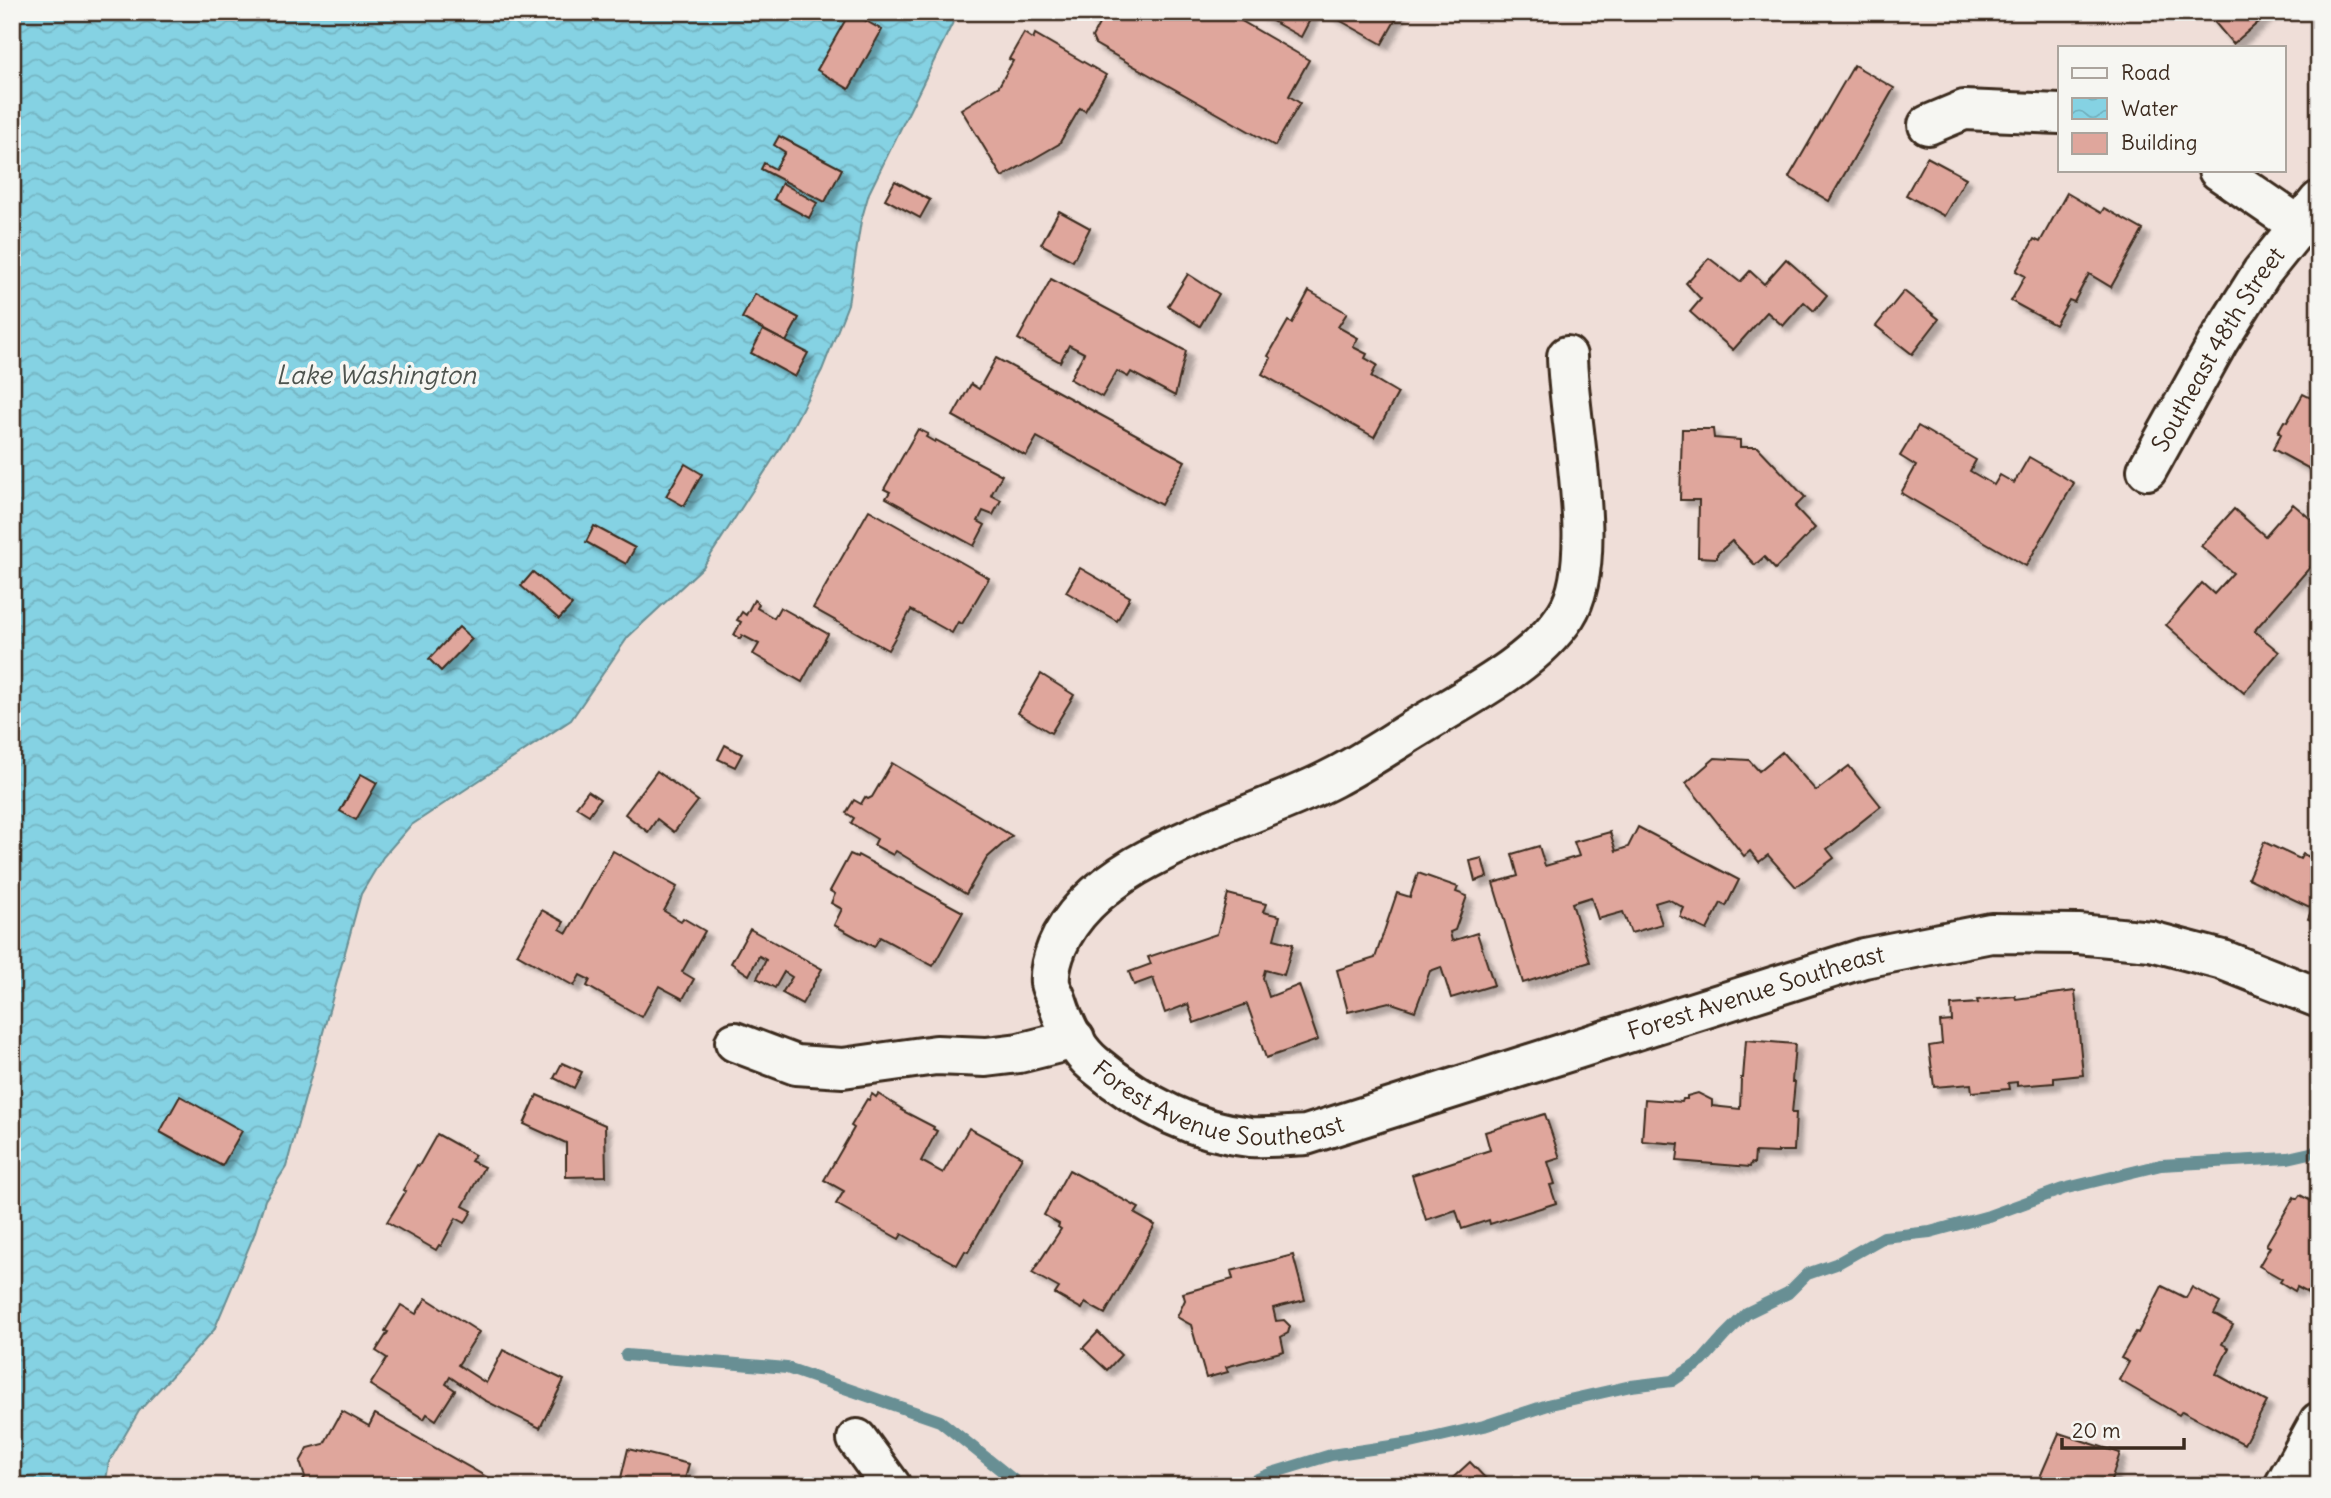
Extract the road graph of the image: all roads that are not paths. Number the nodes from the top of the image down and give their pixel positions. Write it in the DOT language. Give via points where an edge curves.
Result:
graph roads {
  1 [pos="2058,114"];
  2 [pos="1928,125"];
  3 [pos="2222,172"];
  4 [pos="2309,213"];
  5 [pos="1567,356"];
  6 [pos="2147,470"];
  7 [pos="2319,998"];
  8 [pos="1074,1039"];
  9 [pos="735,1042"];
  10 [pos="2319,1422"];
  11 [pos="857,1439"];
  12 [pos="891,1486"];
  13 [pos="2284,1486"];
  1 -- 2 [label="street" via="1964,110"];
  3 -- 4 [label="street"];
  4 -- 6 [label="street, Southeast 48th Street" via="2262,272"];
  5 -- 8 [label="street, Forest Avenue Southeast" via="1583,557 1568,613 1506,673 1343,772 1170,847 1085,903 1064,929 1050,982"];
  7 -- 8 [label="street, Forest Avenue Southeast" via="2223,960 2151,941 1991,933 1864,958 1293,1136 1252,1137 1208,1129 1157,1109 1091,1062"];
  8 -- 9 [label="street" via="1019,1053 936,1055 843,1068 796,1065"];
  10 -- 13 [label="street"];
  11 -- 12 [label="street"];
}
